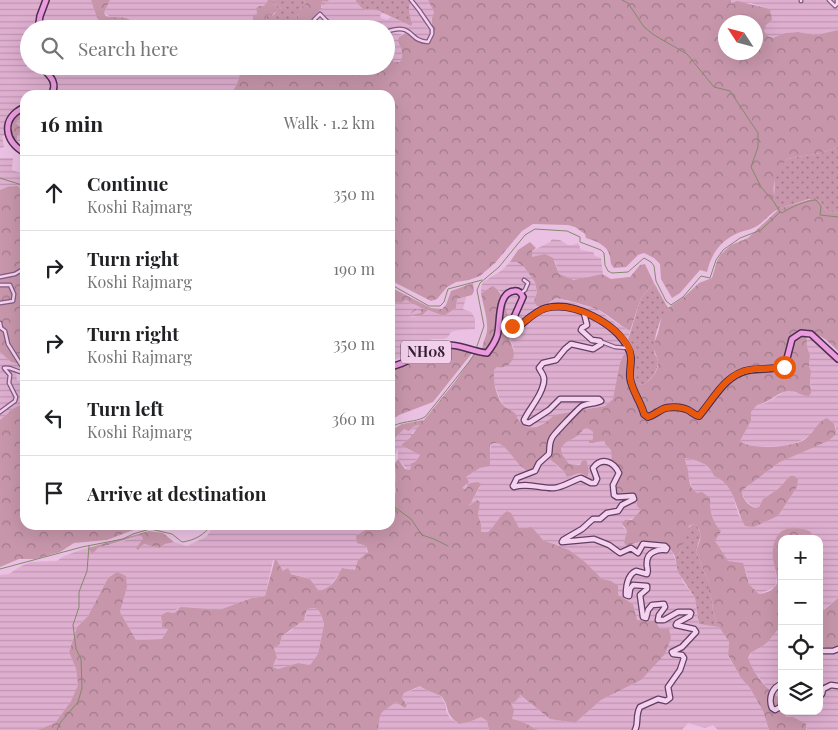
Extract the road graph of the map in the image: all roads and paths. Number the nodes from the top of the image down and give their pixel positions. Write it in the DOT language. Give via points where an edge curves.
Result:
graph roads {
  1 [pos="46,0"];
  2 [pos="411,0"];
  3 [pos="829,0"];
  4 [pos="837,0"];
  5 [pos="39,20"];
  6 [pos="314,20"];
  7 [pos="325,20"];
  8 [pos="395,29"];
  9 [pos="50,75"];
  10 [pos="54,90"];
  11 [pos="20,110"];
  12 [pos="20,149"];
  13 [pos="20,271"];
  14 [pos="0,277"];
  15 [pos="524,280"];
  16 [pos="0,285"];
  17 [pos="521,293"];
  18 [pos="0,303"];
  19 [pos="584,313"];
  20 [pos="0,323"];
  21 [pos="601,342"];
  22 [pos="629,348"];
  23 [pos="838,359"];
  24 [pos="20,363"];
  25 [pos="395,366"];
  26 [pos="20,373"];
  27 [pos="0,412"];
  28 [pos="838,649"];
  29 [pos="823,651"];
  30 [pos="778,685"];
  31 [pos="838,686"];
  32 [pos="823,689"];
  33 [pos="778,709"];
  34 [pos="636,730"];
  1 -- 5 [label="main road"];
  2 -- 8 [label="street" via="432,29 430,40 422,42 410,31"];
  3 -- 4 [label="street" via="835,6"];
  6 -- 7 [label="street" via="320,14"];
  9 -- 10 [label="main road" via="55,84"];
  11 -- 12 [label="main road" via="12,116 8,127 10,139"];
  13 -- 14 [label="street"];
  15 -- 17 [label="street" via="528,284"];
  16 -- 18 [label="street" via="10,285 14,294 13,301"];
  17 -- 19 [label="main road" via="523,300 511,324 515,328 546,308 566,307"];
  17 -- 25 [label="main road, NH08" via="512,291 506,296 500,308 497,337 485,354 463,347 441,346"];
  19 -- 21 [label="street" via="587,325 581,330 592,340"];
  19 -- 22 [label="main road" via="609,325"];
  20 -- 24 [label="street"];
  21 -- 22 [label="street" via="615,348"];
  21 -- 34 [label="street" via="595,349 571,344 556,360 541,365 543,382 533,407 524,418 525,422 529,423 550,410 560,399 591,398 601,402 589,403 578,410 552,436 549,454 535,471 517,478 513,486 553,488 580,478 593,484 597,478 593,468 603,461 609,462 619,473 612,485 614,495 633,496 634,499 618,511 593,519 562,542 594,539 620,553 631,548 638,553 643,544 667,548 649,555 647,574 632,573 626,595 629,596 632,585 647,586 640,595 643,617 646,618 652,605 664,604 658,620 678,612 690,612 690,616 676,625 696,632 682,647 672,652 682,654 684,658 668,686 670,698 640,707"];
  22 -- 23 [label="main road" via="632,386 648,417 670,408 687,410 699,416 720,388 737,375 748,370 785,366 792,339 801,333 811,334"];
  26 -- 27 [label="street" via="4,368 10,374 9,383 16,397"];
  28 -- 29 [label="street"];
  30 -- 33 [label="street" via="773,689 770,704"];
  31 -- 32 [label="street"];
}
